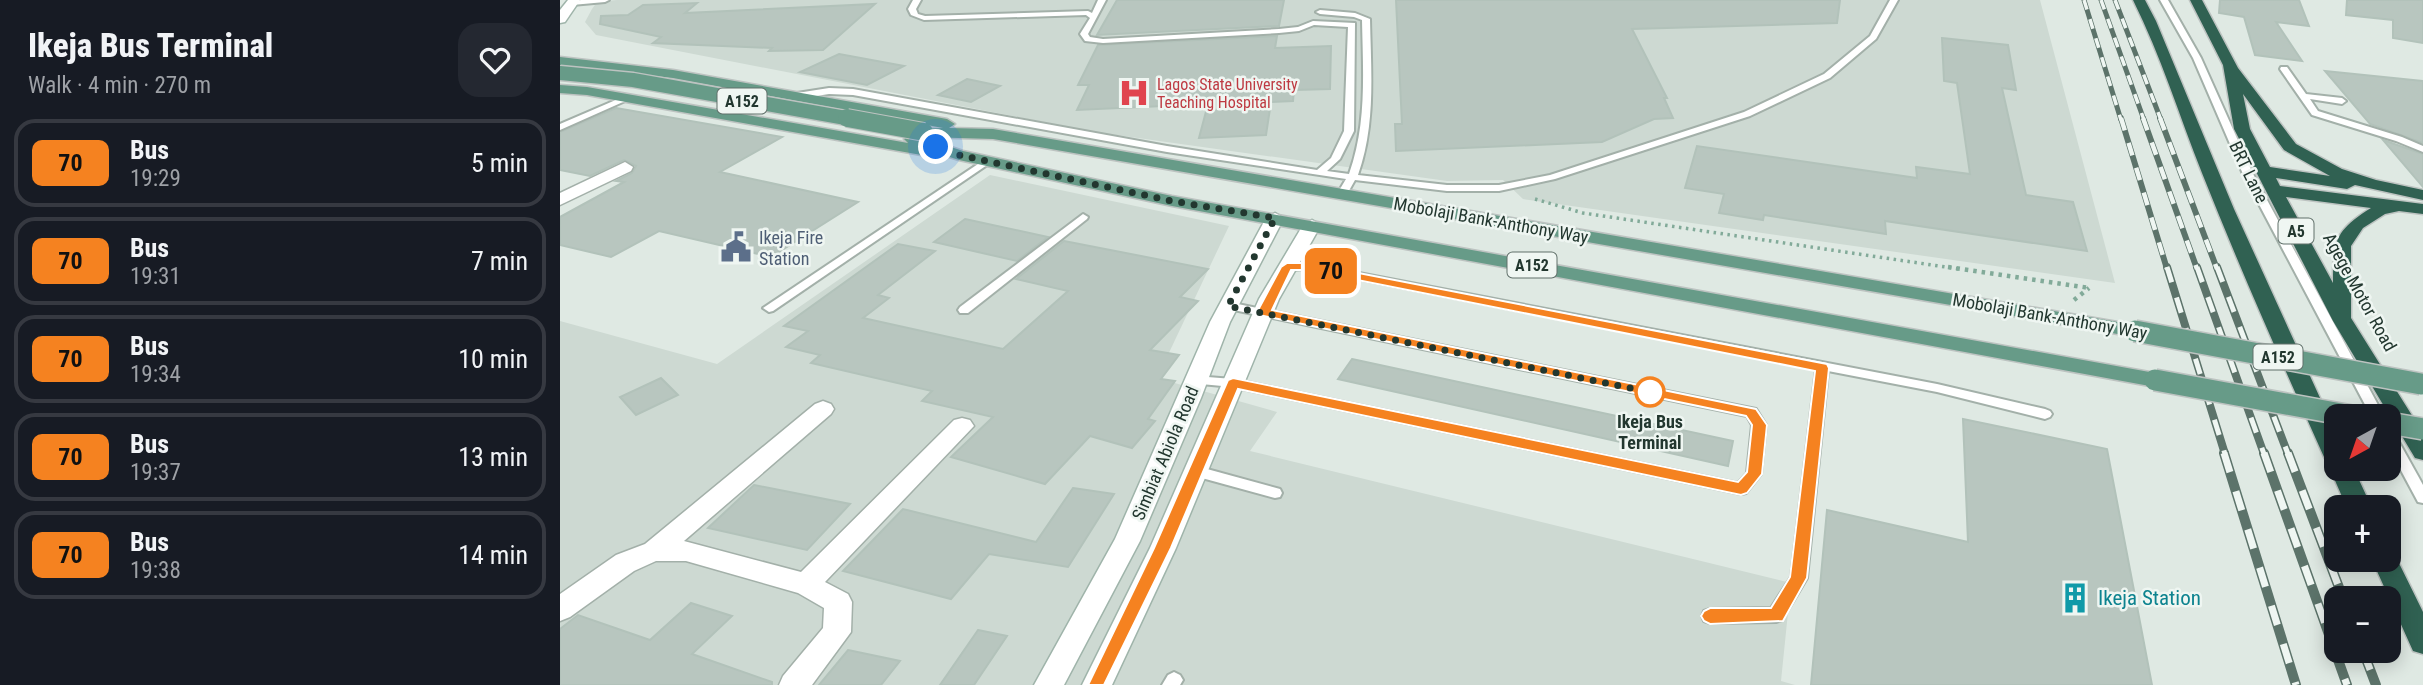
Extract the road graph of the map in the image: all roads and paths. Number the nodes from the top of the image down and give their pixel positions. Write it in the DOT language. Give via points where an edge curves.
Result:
graph roads {
  1 [pos="605,0"];
  2 [pos="917,0"];
  3 [pos="1102,0"];
  4 [pos="1321,0"];
  5 [pos="1894,0"];
  6 [pos="2138,0"];
  7 [pos="2164,0"];
  8 [pos="2196,0"];
  9 [pos="573,1"];
  10 [pos="1320,12"];
  11 [pos="1094,17"];
  12 [pos="560,19"];
  13 [pos="1313,23"];
  14 [pos="560,46"];
  15 [pos="560,61"];
  16 [pos="600,64"];
  17 [pos="2230,65"];
  18 [pos="2284,69"];
  19 [pos="560,73"];
  20 [pos="673,74"];
  21 [pos="560,81"];
  22 [pos="560,89"];
  23 [pos="797,96"];
  24 [pos="2302,96"];
  25 [pos="626,97"];
  26 [pos="2342,101"];
  27 [pos="560,115"];
  28 [pos="580,118"];
  29 [pos="560,128"];
  30 [pos="993,134"];
  31 [pos="918,136"];
  32 [pos="2423,149"];
  33 [pos="959,155"];
  34 [pos="988,161"];
  35 [pos="625,167"];
  36 [pos="2265,171"];
  37 [pos="1319,173"];
  38 [pos="1354,178"];
  39 [pos="1499,188"];
  40 [pos="2384,188"];
  41 [pos="2275,190"];
  42 [pos="1342,194"];
  43 [pos="2423,195"];
  44 [pos="560,200"];
  45 [pos="2399,206"];
  46 [pos="2423,209"];
  47 [pos="1083,217"];
  48 [pos="1275,218"];
  49 [pos="1312,225"];
  50 [pos="1287,267"];
  51 [pos="2090,288"];
  52 [pos="1228,306"];
  53 [pos="769,308"];
  54 [pos="964,310"];
  55 [pos="1264,312"];
  56 [pos="2343,321"];
  57 [pos="1822,368"];
  58 [pos="1195,380"];
  59 [pos="1233,383"];
  60 [pos="2422,384"];
  61 [pos="2372,404"];
  62 [pos="824,409"];
  63 [pos="2324,411"];
  64 [pos="2045,414"];
  65 [pos="2401,425"];
  66 [pos="962,426"];
  67 [pos="2423,429"];
  68 [pos="2324,431"];
  69 [pos="2423,452"];
  70 [pos="2401,458"];
  71 [pos="1196,471"];
  72 [pos="1275,493"];
  73 [pos="2423,498"];
  74 [pos="654,551"];
  75 [pos="2391,572"];
  76 [pos="806,584"];
  77 [pos="560,609"];
  78 [pos="1710,616"];
  79 [pos="2423,642"];
  80 [pos="794,685"];
  81 [pos="1049,685"];
  82 [pos="1097,685"];
  1 -- 9 [label="lane"];
  2 -- 11 [label="lane" via="912,9 924,18 1073,12"];
  3 -- 11 [label="lane"];
  4 -- 10 [label="lane"];
  5 -- 39 [label="lane" via="1873,37 1827,76 1747,114 1552,177"];
  6 -- 68 [label="highway" via="2161,41 2262,299"];
  7 -- 61 [label="lane, BRT Lane" via="2197,58 2248,174"];
  8 -- 17 [label="highway, Agege Motor Road / A5"];
  9 -- 12 [label="street"];
  10 -- 13 [label="lane"];
  10 -- 38 [label="lane" via="1366,19 1366,129"];
  11 -- 13 [label="lane" via="1084,34 1103,41 1279,31"];
  13 -- 37 [label="lane" via="1352,25 1354,32 1349,131 1335,159"];
  14 -- 16 [label="main road"];
  15 -- 16 [label="main road"];
  16 -- 20 [label="main road"];
  17 -- 36 [label="highway, Agege Motor Road / A5" via="2242,129"];
  17 -- 40 [label="highway" via="2288,146 2346,176"];
  18 -- 24 [label="lane"];
  19 -- 31 [label="main road, Mobolaji Bank-Anthony Way / A152, bridge" via="632,80"];
  20 -- 23 [label="main road"];
  20 -- 25 [label="main road" via="643,81 628,90"];
  21 -- 31 [label="main road, Mobolaji Bank-Anthony Way / A152"];
  22 -- 25 [label="main road"];
  23 -- 30 [label="main road"];
  23 -- 37 [label="lane" via="853,92"];
  24 -- 26 [label="lane"];
  24 -- 32 [label="lane" via="2315,113"];
  25 -- 28 [label="lane"];
  25 -- 33 [label="main road"];
  27 -- 28 [label="lane"];
  28 -- 29 [label="lane"];
  30 -- 31 [label="main road, Mobolaji Bank-Anthony Way / A152"];
  30 -- 42 [label="main road, Mobolaji Bank-Anthony Way / A152"];
  31 -- 33 [label="main road, Mobolaji Bank-Anthony Way / A152"];
  33 -- 34 [label="main road, Mobolaji Bank-Anthony Way / A152"];
  34 -- 48 [label="main road, Mobolaji Bank-Anthony Way / A152"];
  34 -- 53 [label="lane"];
  35 -- 44 [label="street"];
  36 -- 40 [label="highway"];
  36 -- 41 [label="highway, Agege Motor Road / A5"];
  37 -- 38 [label="lane"];
  38 -- 39 [label="lane" via="1447,188"];
  38 -- 42 [label="lane"];
  39 -- 51 [label="path" via="1583,213"];
  40 -- 43 [label="highway"];
  41 -- 45 [label="highway"];
  41 -- 56 [label="highway, Agege Motor Road / A5"];
  42 -- 60 [label="main road, Mobolaji Bank-Anthony Way / A152, bridge"];
  45 -- 46 [label="highway"];
  45 -- 56 [label="highway" via="2379,210 2357,224 2342,246"];
  47 -- 54 [label="lane"];
  48 -- 49 [label="main road, Mobolaji Bank-Anthony Way / A152"];
  48 -- 52 [label="street, Simbiat Abiola Road"];
  49 -- 50 [label="street"];
  49 -- 63 [label="main road, Mobolaji Bank-Anthony Way / A152, bridge"];
  50 -- 55 [label="street"];
  50 -- 57 [label="lane" via="1307,266"];
  52 -- 55 [label="lane"];
  52 -- 58 [label="street, Simbiat Abiola Road"];
  55 -- 59 [label="street"];
  55 -- 59 [label="lane" via="1751,412 1759,425 1754,474 1741,489"];
  56 -- 69 [label="highway, Agege Motor Road / A5"];
  57 -- 64 [label="lane" via="1937,388"];
  57 -- 78 [label="lane" via="1798,578 1776,615"];
  58 -- 59 [label="lane"];
  58 -- 81 [label="street, Simbiat Abiola Road" via="1127,541"];
  59 -- 71 [label="street"];
  62 -- 74 [label="street"];
  65 -- 67 [label="main road, bridge"];
  66 -- 76 [label="street"];
  70 -- 73 [label="lane"];
  71 -- 72 [label="lane"];
  71 -- 82 [label="street"];
  74 -- 76 [label="street" via="686,551"];
  74 -- 77 [label="street" via="625,563"];
  75 -- 79 [label="highway"];
  76 -- 80 [label="street" via="838,602 837,632"];
}
